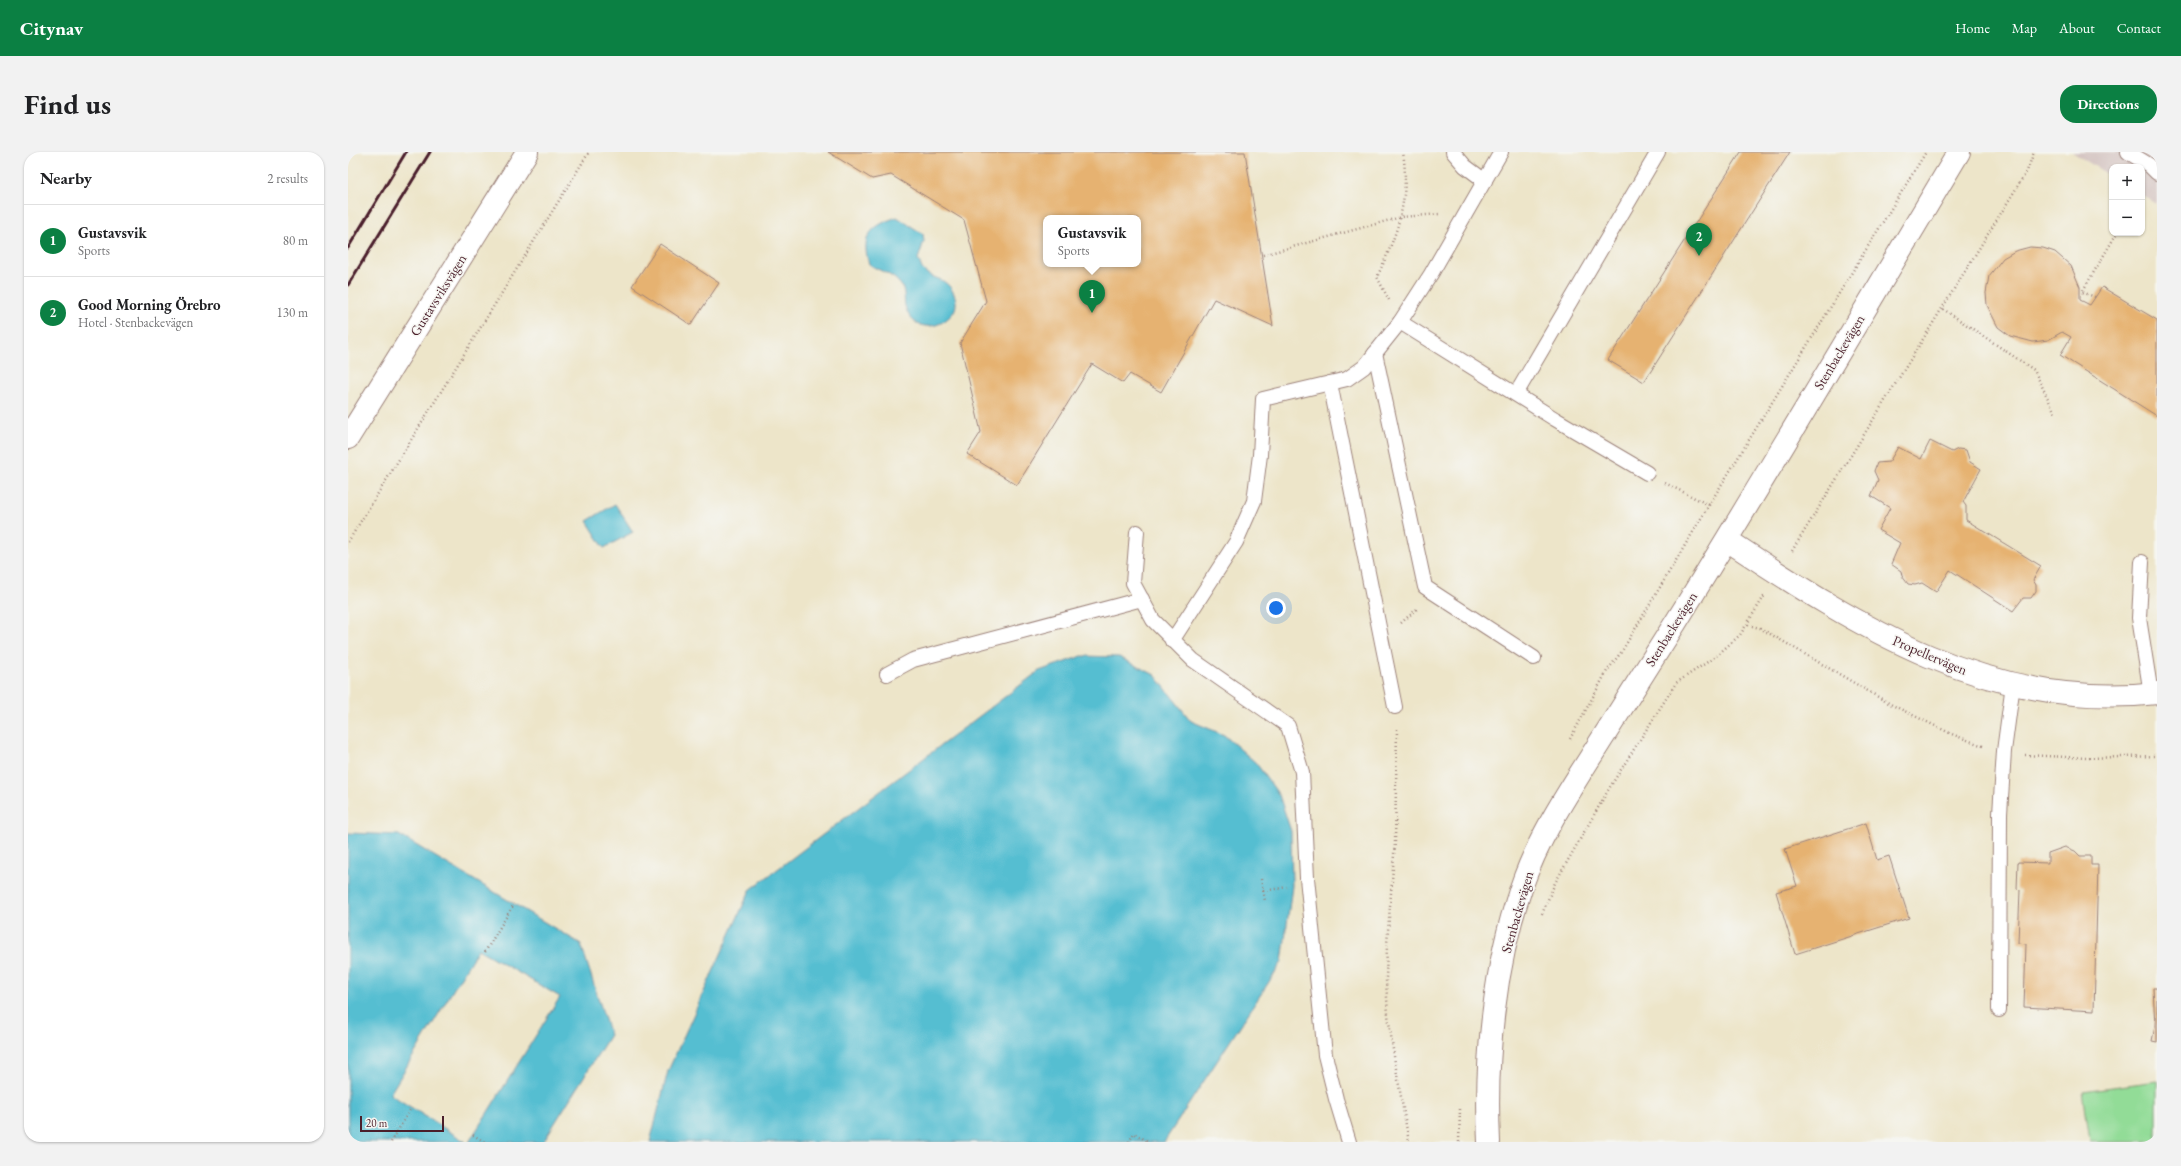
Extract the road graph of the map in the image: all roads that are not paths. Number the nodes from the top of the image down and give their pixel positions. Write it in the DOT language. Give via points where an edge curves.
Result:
graph roads {
  1 [pos="527,152"];
  2 [pos="1453,152"];
  3 [pos="1501,152"];
  4 [pos="1658,152"];
  5 [pos="1960,152"];
  6 [pos="2128,152"];
  7 [pos="2157,173"];
  8 [pos="1485,181"];
  9 [pos="1400,322"];
  10 [pos="1375,353"];
  11 [pos="1330,383"];
  12 [pos="1516,394"];
  13 [pos="348,438"];
  14 [pos="1647,473"];
  15 [pos="1137,532"];
  16 [pos="1727,540"];
  17 [pos="2142,562"];
  18 [pos="1142,599"];
  19 [pos="1172,641"];
  20 [pos="1534,658"];
  21 [pos="887,674"];
  22 [pos="2013,684"];
  23 [pos="2154,693"];
  24 [pos="1395,707"];
  25 [pos="1999,1010"];
  26 [pos="1349,1142"];
  27 [pos="1489,1142"];
  1 -- 13 [label="street, Gustavsviksvägen"];
  2 -- 8 [label="lane" via="1465,166"];
  3 -- 8 [label="lane"];
  4 -- 12 [label="lane"];
  5 -- 16 [label="street, Stenbackevägen"];
  6 -- 7 [label="lane"];
  8 -- 9 [label="lane"];
  9 -- 10 [label="lane"];
  9 -- 12 [label="lane"];
  10 -- 11 [label="lane" via="1364,367 1347,379"];
  10 -- 20 [label="lane" via="1425,587"];
  11 -- 19 [label="lane" via="1262,399 1260,454 1254,501 1236,542"];
  11 -- 24 [label="lane"];
  12 -- 14 [label="lane"];
  15 -- 18 [label="lane" via="1133,582"];
  16 -- 22 [label="street, Propellervägen" via="1839,611 1918,653 1981,676"];
  16 -- 27 [label="street, Stenbackevägen" via="1570,790 1540,842 1521,887 1507,938 1491,1047 1487,1094"];
  17 -- 23 [label="lane" via="2139,618"];
  18 -- 19 [label="lane" via="1153,620"];
  18 -- 21 [label="lane" via="914,660"];
  19 -- 26 [label="lane" via="1193,660 1288,726 1302,772 1308,886 1325,1055"];
  22 -- 23 [label="street, Propellervägen" via="2077,695 2121,697"];
  22 -- 25 [label="lane" via="2004,751 2000,814"];
}
